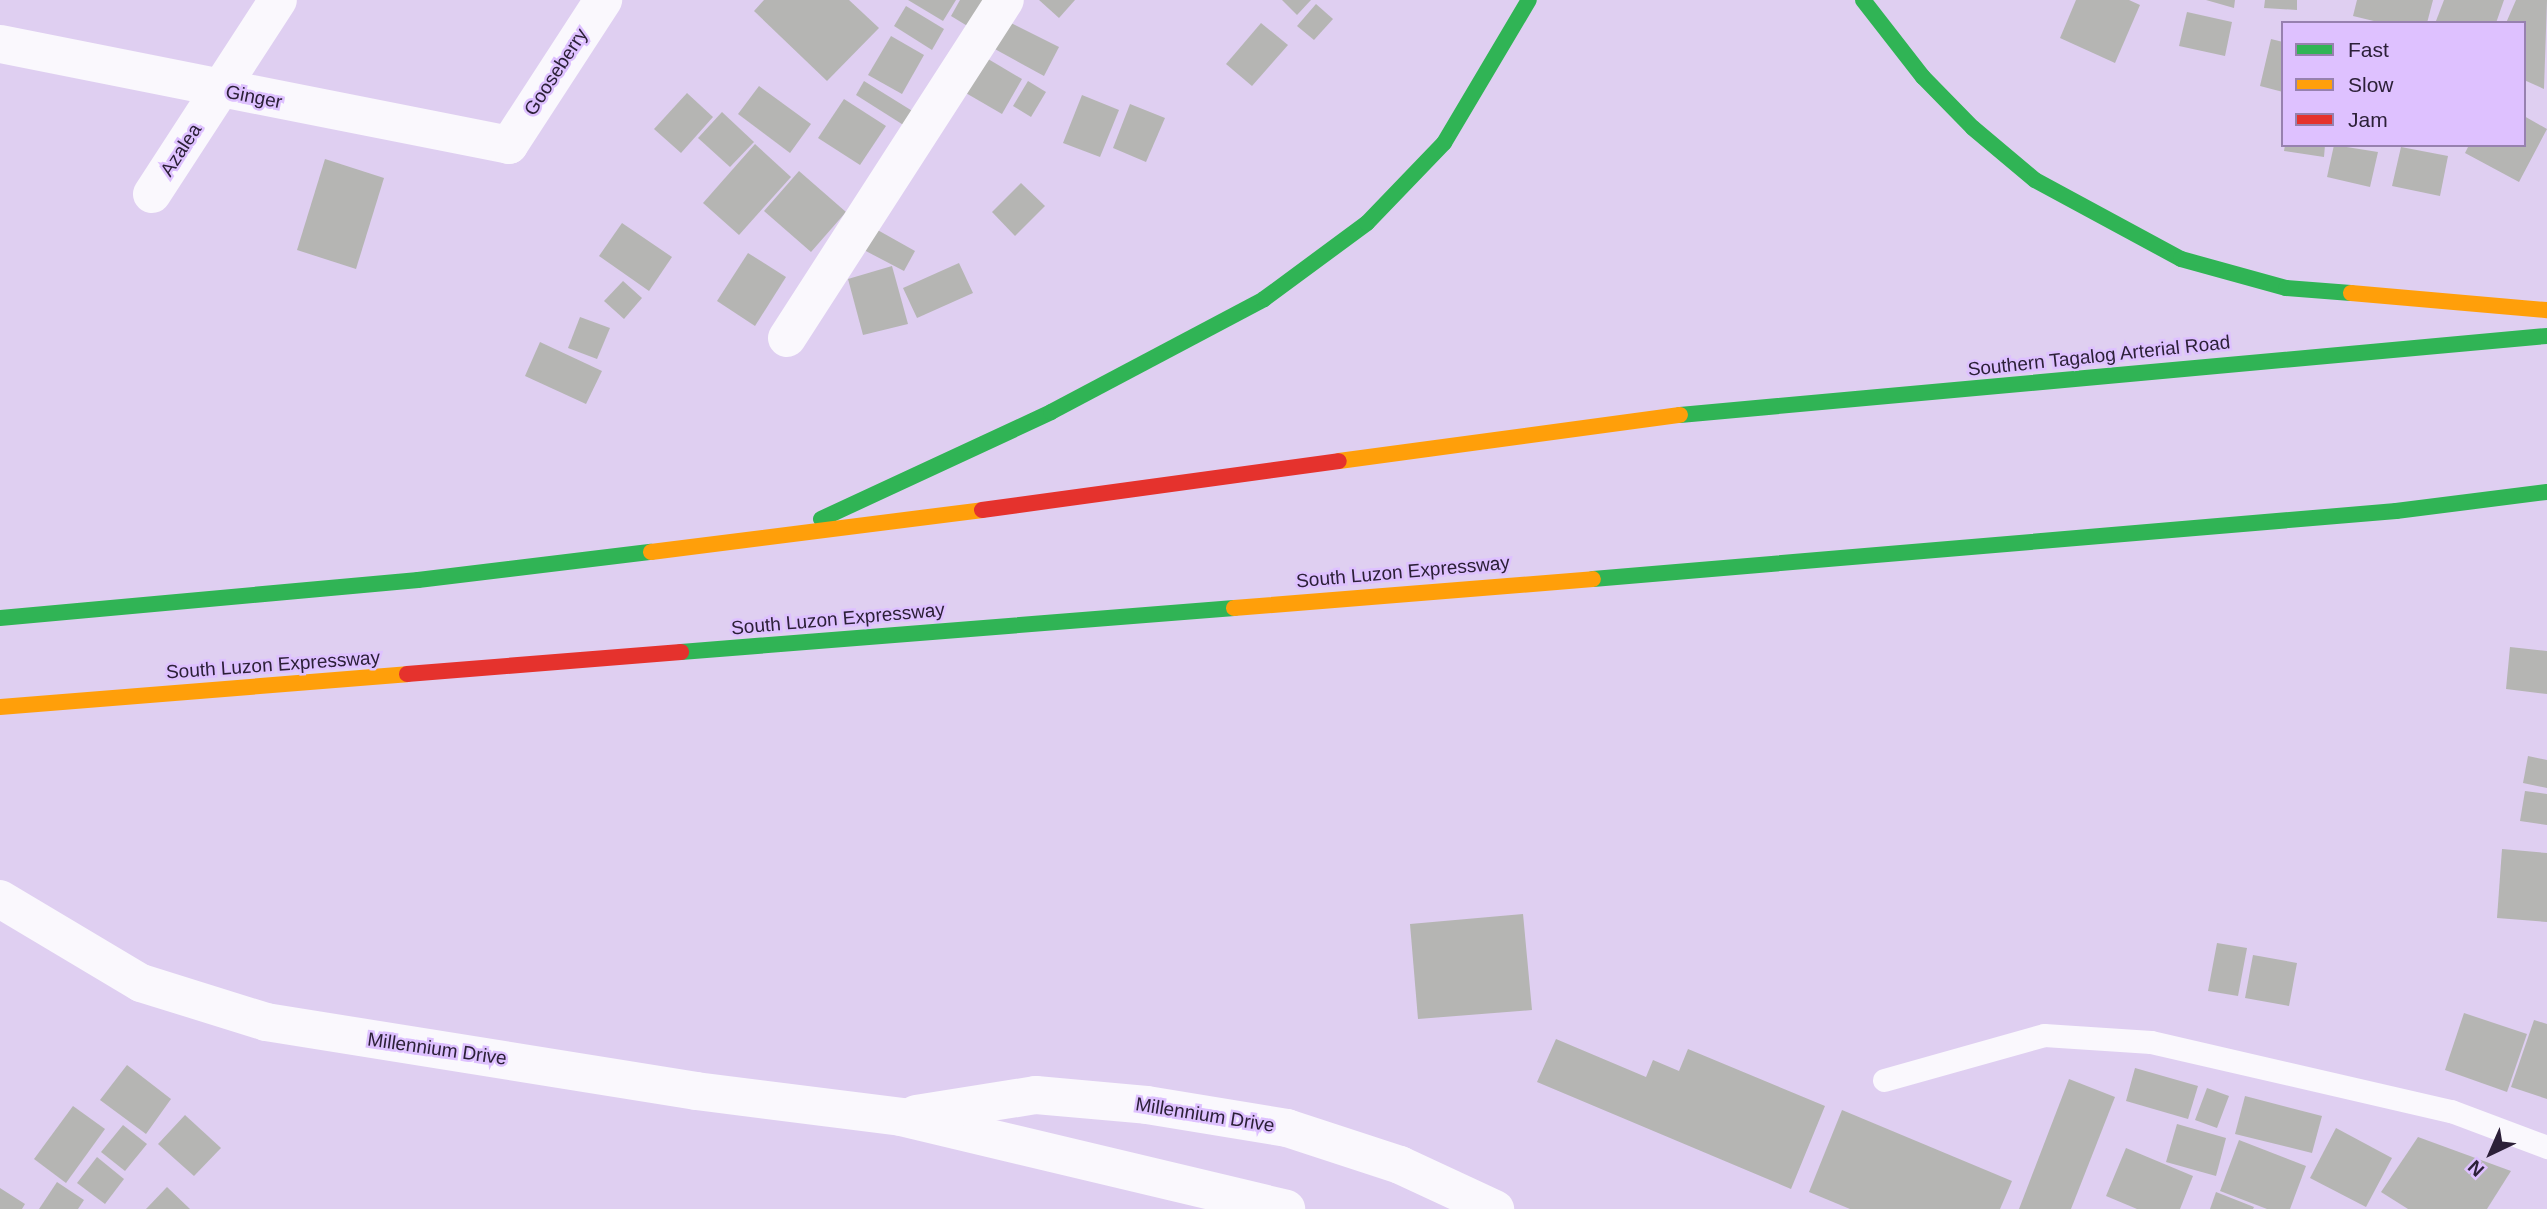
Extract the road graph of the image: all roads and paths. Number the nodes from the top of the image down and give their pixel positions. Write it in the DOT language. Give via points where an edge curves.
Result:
graph roads {
  1 [pos="278,0"];
  2 [pos="603,0"];
  3 [pos="1005,0"];
  4 [pos="1529,0"];
  5 [pos="1863,0"];
  6 [pos="0,44"];
  7 [pos="219,90"];
  8 [pos="509,145"];
  9 [pos="152,194"];
  10 [pos="2547,310"];
  11 [pos="2547,336"];
  12 [pos="787,338"];
  13 [pos="2547,492"];
  14 [pos="785,536"];
  15 [pos="0,618"];
  16 [pos="0,707"];
  17 [pos="0,899"];
  18 [pos="1884,1080"];
  19 [pos="901,1117"];
  20 [pos="2547,1147"];
  21 [pos="1286,1209"];
  22 [pos="1495,1209"];
  1 -- 7 [label="street, Azalea"];
  2 -- 8 [label="street, Gooseberry"];
  3 -- 12 [label="street"];
  4 -- 14 [label="highway" via="1444,143 1367,223 1264,299 1062,407"];
  5 -- 10 [label="highway" via="1923,77 1973,128 2035,180 2180,259 2286,288"];
  6 -- 7 [label="street, Ginger"];
  7 -- 8 [label="street, Ginger"];
  7 -- 9 [label="street, Azalea"];
  11 -- 14 [label="highway, Southern Tagalog Arterial Road" via="1656,418"];
  13 -- 16 [label="highway, South Luzon Expressway" via="2396,511"];
  14 -- 15 [label="highway" via="418,580"];
  17 -- 19 [label="street, Millennium Drive" via="141,983 266,1022 695,1091"];
  18 -- 20 [label="lane" via="2044,1035 2151,1042 2451,1111"];
  19 -- 21 [label="street, Millennium Drive"];
  19 -- 22 [label="street, Millennium Drive" via="1036,1095 1147,1105 1287,1128 1400,1165"];
}
